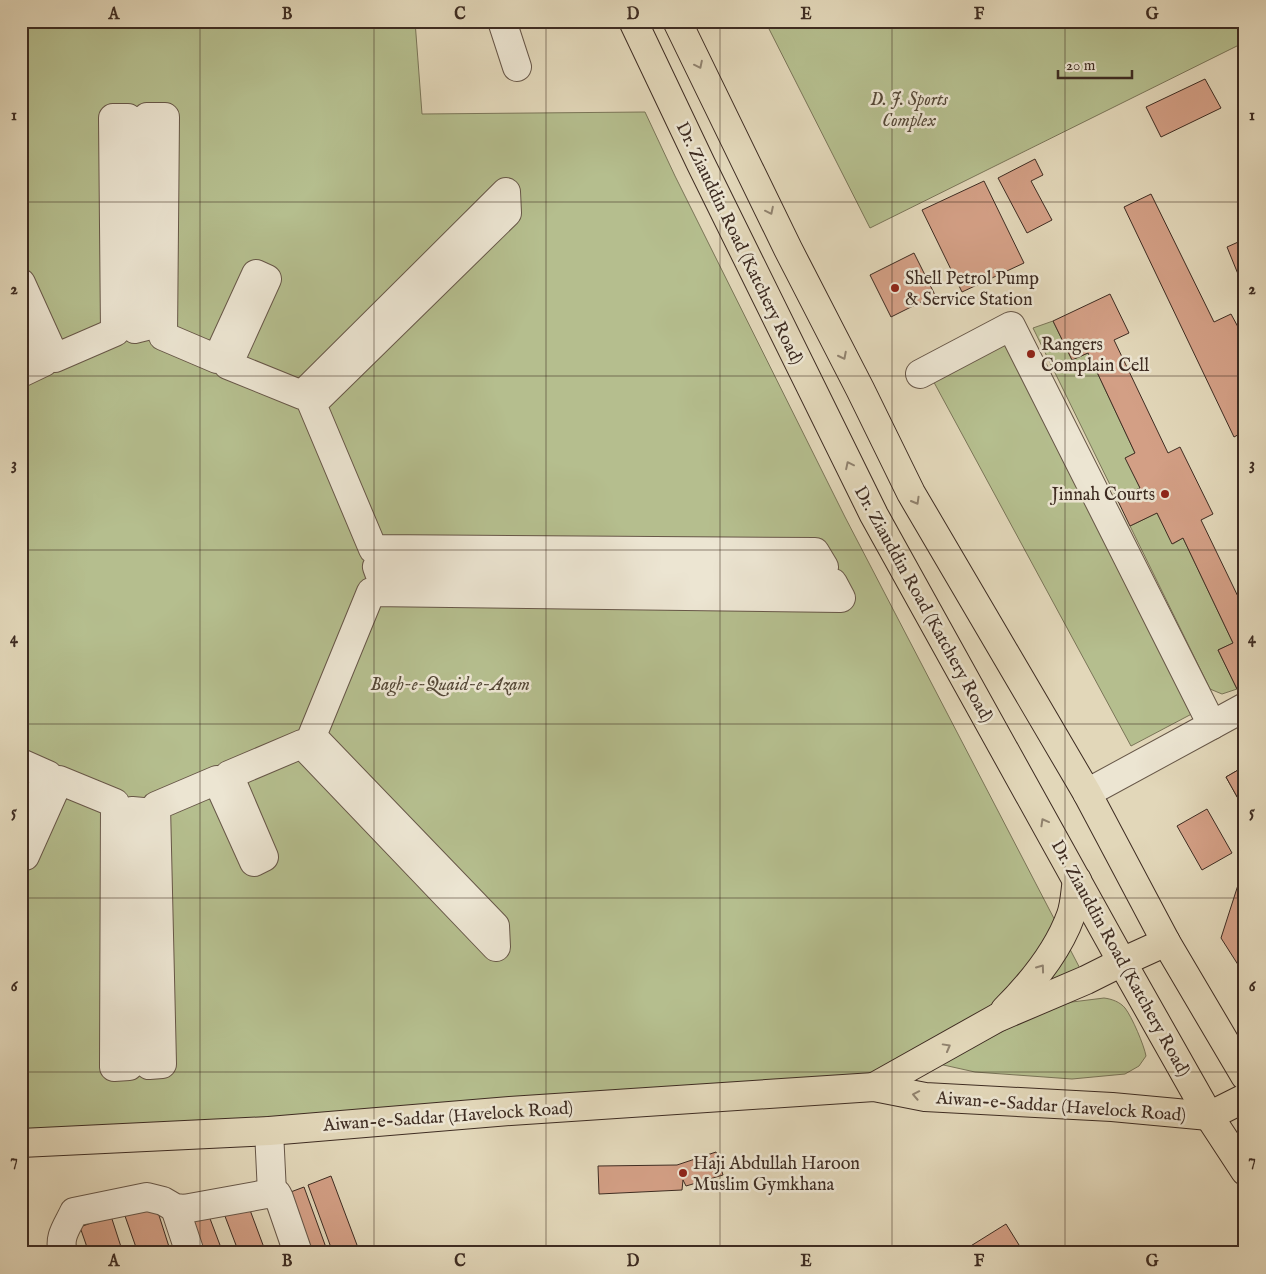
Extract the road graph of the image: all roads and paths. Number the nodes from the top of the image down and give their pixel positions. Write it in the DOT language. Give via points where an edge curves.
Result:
graph roads {
  1 [pos="502,21"];
  2 [pos="633,21"];
  3 [pos="677,21"];
  4 [pos="517,67"];
  5 [pos="21,284"];
  6 [pos="21,313"];
  7 [pos="21,373"];
  8 [pos="920,374"];
  9 [pos="1245,707"];
  10 [pos="1212,725"];
  11 [pos="21,763"];
  12 [pos="1087,793"];
  13 [pos="21,834"];
  14 [pos="21,854"];
  15 [pos="1076,880"];
  16 [pos="1166,942"];
  17 [pos="1122,962"];
  18 [pos="997,1018"];
  19 [pos="1245,1076"];
  20 [pos="874,1087"];
  21 [pos="1245,1098"];
  22 [pos="1209,1116"];
  23 [pos="269,1130"];
  24 [pos="21,1143"];
  25 [pos="1245,1171"];
  26 [pos="272,1193"];
  27 [pos="176,1208"];
  28 [pos="63,1253"];
  29 [pos="190,1253"];
  30 [pos="298,1253"];
  1 -- 4 [label="street"];
  15 -- 2 [label="main road, Dr. Ziauddin Road (Katchery Road), one-way" via="874,515"];
  3 -- 12 [label="main road, one-way" via="911,492"];
  5 -- 14 [label="street" via="55,358 115,332 113,118 128,118 127,319 135,329 147,326 147,117 164,117 163,336 217,359 256,274 267,279 228,365 302,395 506,192 507,214 312,404 373,549 815,552 824,567 384,558 377,567 381,578 389,582 833,583 841,598 371,592 312,736 495,926 496,947 302,744 230,775 264,857 254,862 217,780 156,806 162,1064 149,1065 143,812 132,811 125,822 128,1066 114,1067 115,803 59,780 25,856"];
  6 -- 7 [label="street" via="44,362"];
  8 -- 10 [label="street" via="1011,326"];
  9 -- 10 [label="street"];
  10 -- 12 [label="street"];
  11 -- 13 [label="street" via="48,775"];
  12 -- 16 [label="main road"];
  15 -- 17 [label="main road, Dr. Ziauddin Road (Katchery Road)"];
  18 -- 15 [label="main road, one-way" via="1037,974 1059,940 1072,914"];
  16 -- 17 [label="main road, Aiwan-e-Saddar (Havelock Road)"];
  16 -- 19 [label="main road"];
  17 -- 18 [label="main road, Aiwan-e-Saddar (Havelock Road)"];
  17 -- 22 [label="main road, Dr. Ziauddin Road (Katchery Road)"];
  20 -- 18 [label="main road, Aiwan-e-Saddar (Havelock Road), one-way"];
  22 -- 20 [label="main road, Aiwan-e-Saddar (Havelock Road), one-way" via="925,1096"];
  20 -- 23 [label="main road, Aiwan-e-Saddar (Havelock Road)"];
  21 -- 22 [label="main road, Aiwan-e-Saddar (Havelock Road)"];
  22 -- 25 [label="main road, Dr. Ziauddin Road (Katchery Road)"];
  23 -- 24 [label="main road, Aiwan-e-Saddar (Havelock Road)"];
  23 -- 26 [label="street"];
  26 -- 27 [label="street"];
  26 -- 30 [label="street" via="280,1198"];
  27 -- 28 [label="street" via="147,1197 74,1212 62,1234"];
  27 -- 29 [label="street"];
}
